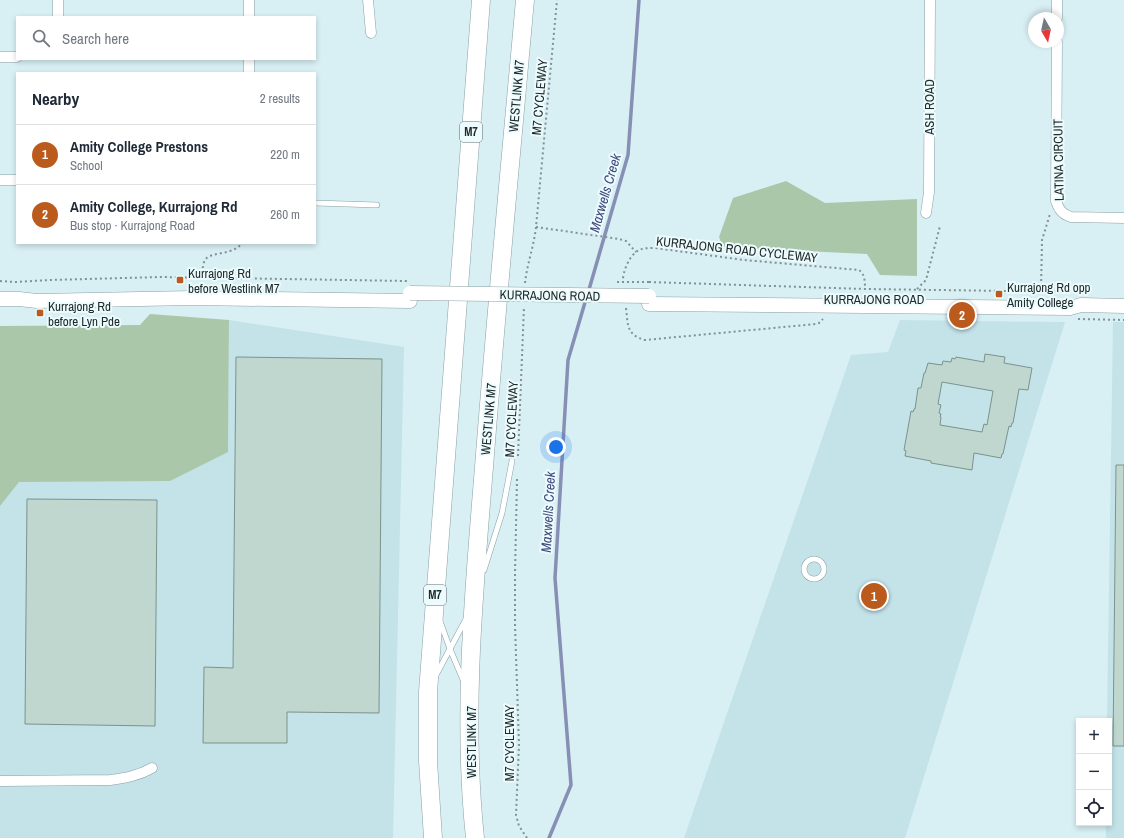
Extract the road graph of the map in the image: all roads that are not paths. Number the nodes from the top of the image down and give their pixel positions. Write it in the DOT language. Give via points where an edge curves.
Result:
graph roads {
  1 [pos="58,0"];
  2 [pos="249,0"];
  3 [pos="368,0"];
  4 [pos="474,0"];
  5 [pos="481,0"];
  6 [pos="517,0"];
  7 [pos="525,0"];
  8 [pos="930,0"];
  9 [pos="1057,0"];
  10 [pos="1057,12"];
  11 [pos="58,16"];
  12 [pos="249,16"];
  13 [pos="371,33"];
  14 [pos="1057,48"];
  15 [pos="0,57"];
  16 [pos="16,57"];
  17 [pos="250,60"];
  18 [pos="249,72"];
  19 [pos="0,180"];
  20 [pos="16,180"];
  21 [pos="316,203"];
  22 [pos="377,205"];
  23 [pos="926,213"];
  24 [pos="1124,218"];
  25 [pos="504,231"];
  26 [pos="461,264"];
  27 [pos="0,299"];
  28 [pos="1124,306"];
  29 [pos="515,462"];
  30 [pos="805,574"];
  31 [pos="434,602"];
  32 [pos="474,602"];
  33 [pos="450,649"];
  34 [pos="428,692"];
  35 [pos="470,698"];
  36 [pos="152,768"];
  37 [pos="0,781"];
  38 [pos="433,838"];
  39 [pos="475,838"];
  1 -- 11 [label="street"];
  2 -- 12 [label="street"];
  3 -- 13 [label="street"];
  4 -- 26 [label="highway" via="461,183"];
  5 -- 26 [label="highway, M7"];
  6 -- 25 [label="highway" via="502,215"];
  7 -- 25 [label="highway, WESTLINK M7"];
  8 -- 23 [label="street, ASH ROAD" via="929,192"];
  9 -- 10 [label="street"];
  14 -- 24 [label="street, LATINA CIRCUIT" via="1056,201 1065,215 1070,217"];
  15 -- 16 [label="street"];
  17 -- 18 [label="street"];
  19 -- 20 [label="street"];
  21 -- 22 [label="lane"];
  25 -- 32 [label="highway, WESTLINK M7"];
  26 -- 31 [label="highway, M7"];
  27 -- 28 [label="main road, KURRAJONG ROAD" via="37,301 410,292 649,300 1070,308 1082,299"];
  29 -- 32 [label="lane"];
  30 -- 30 [label="lane" via="804,566 811,560 818,560 823,564 825,570 816,580 809,579"];
  31 -- 33 [label="lane"];
  31 -- 34 [label="highway, M7"];
  32 -- 33 [label="lane"];
  32 -- 35 [label="highway, WESTLINK M7"];
  33 -- 34 [label="lane"];
  33 -- 35 [label="lane"];
  34 -- 38 [label="highway, M7" via="428,761"];
  35 -- 39 [label="highway, WESTLINK M7" via="471,801"];
  36 -- 37 [label="street" via="126,778 110,780"];
}
